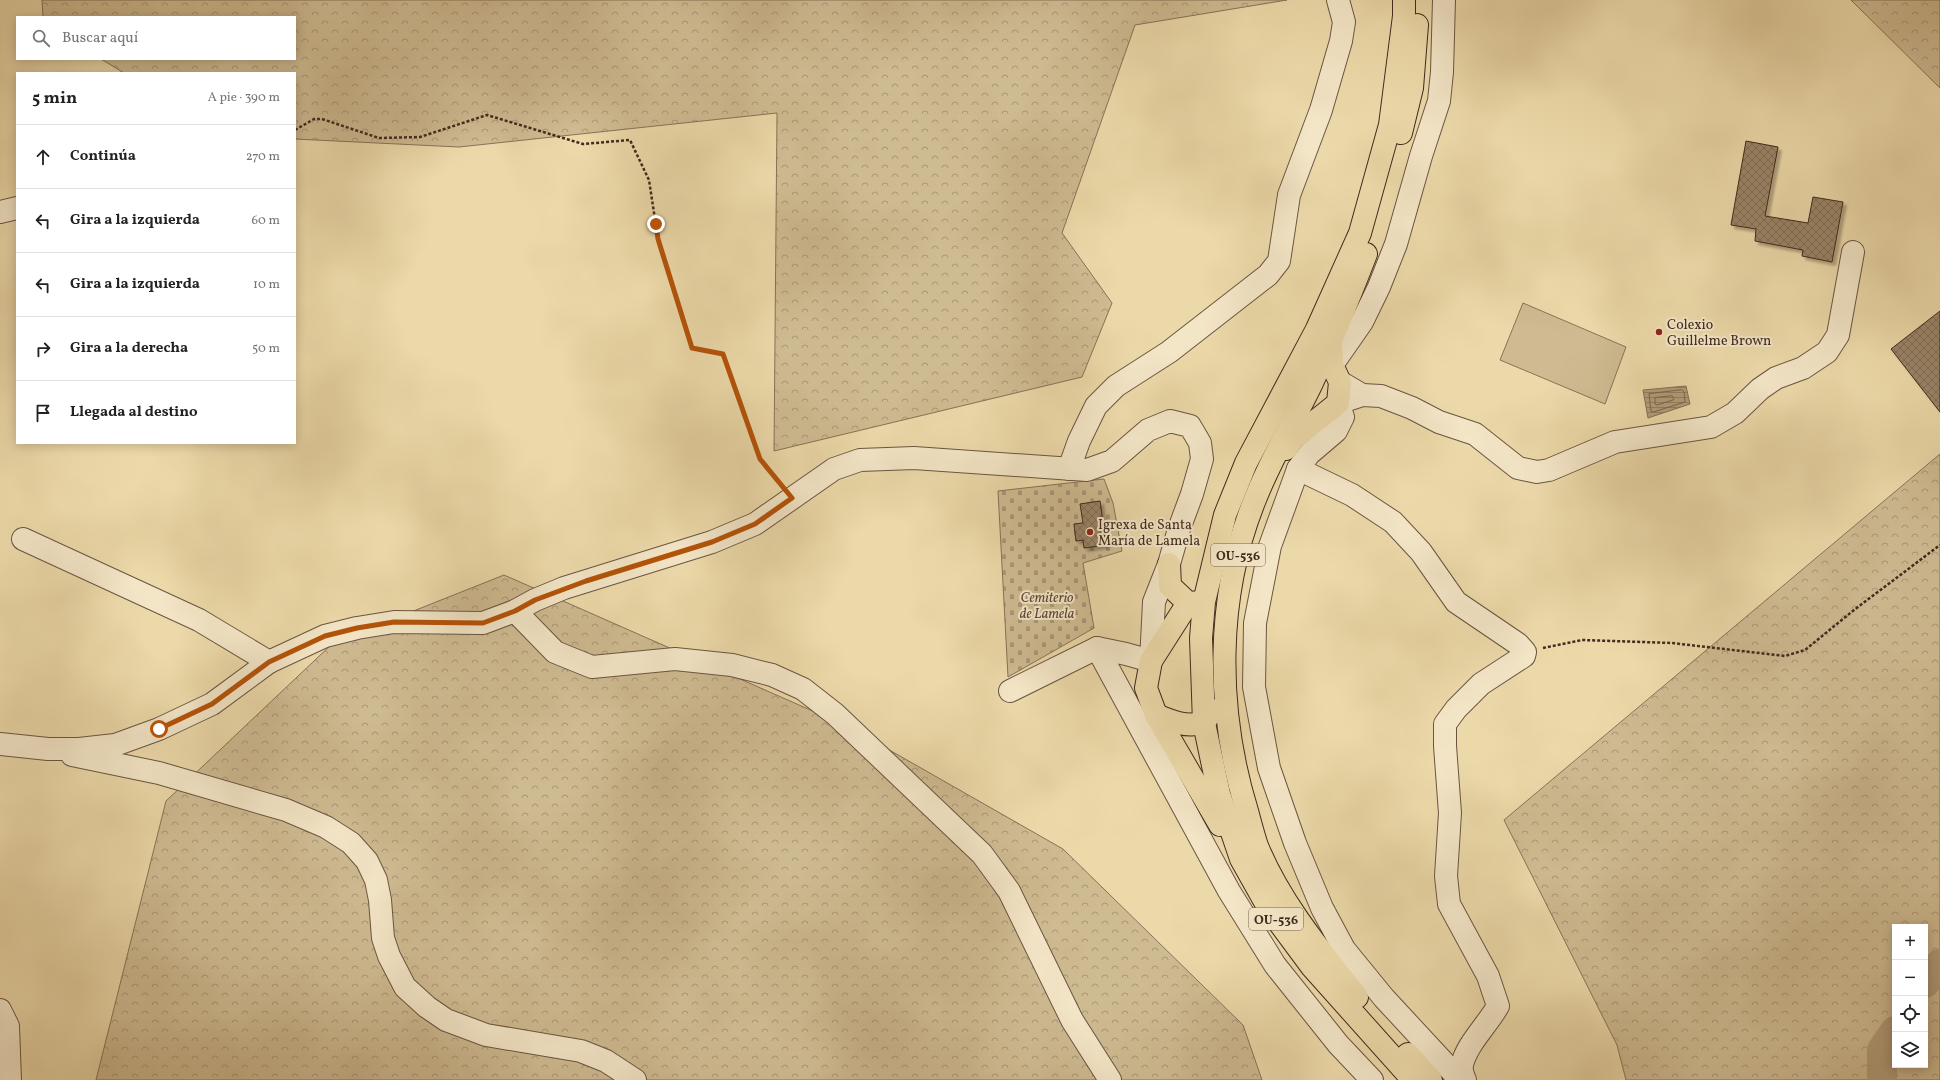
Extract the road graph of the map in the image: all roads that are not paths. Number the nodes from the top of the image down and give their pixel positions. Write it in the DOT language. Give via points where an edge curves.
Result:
graph roads {
  1 [pos="1338,0"];
  2 [pos="1404,0"];
  3 [pos="1418,0"];
  4 [pos="1444,0"];
  5 [pos="16,208"];
  6 [pos="0,212"];
  7 [pos="1852,252"];
  8 [pos="1331,341"];
  9 [pos="1337,385"];
  10 [pos="1308,391"];
  11 [pos="1246,463"];
  12 [pos="1069,469"];
  13 [pos="1298,469"];
  14 [pos="1266,475"];
  15 [pos="1256,497"];
  16 [pos="23,539"];
  17 [pos="1169,564"];
  18 [pos="1203,603"];
  19 [pos="515,611"];
  20 [pos="1097,648"];
  21 [pos="1151,661"];
  22 [pos="269,662"];
  23 [pos="1010,691"];
  24 [pos="1216,704"];
  25 [pos="1148,721"];
  26 [pos="1204,722"];
  27 [pos="0,744"];
  28 [pos="48,749"];
  29 [pos="1249,852"];
  30 [pos="0,1010"];
  31 [pos="10,1080"];
  32 [pos="635,1080"];
  33 [pos="1110,1080"];
  34 [pos="1372,1080"];
  35 [pos="1413,1080"];
  36 [pos="1431,1080"];
  37 [pos="1460,1080"];
  38 [pos="1464,1080"];
  1 -- 12 [label="street" via="1344,22 1341,41 1321,110 1289,195 1279,262 1268,275 1169,352 1116,386 1096,406"];
  2 -- 11 [label="main road, OU-536" via="1390,125 1360,233 1317,329"];
  3 -- 8 [label="main road, OU-536" via="1412,88 1392,177 1345,310"];
  4 -- 9 [label="street" via="1439,101 1396,244"];
  5 -- 6 [label="street"];
  7 -- 9 [label="street" via="1838,335 1827,352 1803,368 1776,378 1760,389 1735,413 1711,427 1615,442 1549,470 1537,472 1518,468 1475,434 1439,422 1381,396 1362,395"];
  8 -- 9 [label="main road"];
  8 -- 10 [label="main road, OU-536"];
  9 -- 10 [label="main road" via="1319,386"];
  9 -- 13 [label="street" via="1343,417 1336,430 1309,454"];
  9 -- 14 [label="main road"];
  10 -- 11 [label="main road" via="1290,406 1273,439"];
  10 -- 14 [label="main road, OU-536"];
  11 -- 18 [label="main road, OU-536" via="1224,515"];
  12 -- 17 [label="street" via="1087,470 1112,461 1148,430 1170,421 1190,426 1200,443 1202,459"];
  12 -- 19 [label="street" via="914,458 860,460 834,469 755,524 726,536 564,588"];
  13 -- 37 [label="street" via="1270,546 1255,623 1254,687 1269,768 1295,843 1322,908 1344,949 1384,998"];
  13 -- 38 [label="street" via="1352,495 1393,522 1421,552 1456,602 1518,644 1525,652 1524,656 1482,684 1456,709 1446,724 1450,812 1446,876 1449,904 1488,976 1498,1006 1490,1021 1471,1044 1462,1065"];
  14 -- 15 [label="main road, OU-536"];
  15 -- 18 [label="main road"];
  15 -- 29 [label="main road, OU-536" via="1241,540 1228,596 1224,649 1228,729"];
  16 -- 22 [label="street" via="199,620"];
  17 -- 18 [label="main road" via="1170,586"];
  17 -- 21 [label="street" via="1154,602"];
  18 -- 21 [label="main road"];
  18 -- 24 [label="main road" via="1214,638"];
  18 -- 26 [label="main road, OU-536" via="1201,638"];
  19 -- 22 [label="street" via="483,623 394,622 357,628 325,636"];
  19 -- 33 [label="street" via="555,652 592,667 675,659 732,665 772,675 803,689 835,714 982,854 1009,891 1072,1020"];
  20 -- 21 [label="street"];
  20 -- 23 [label="street"];
  20 -- 25 [label="street"];
  21 -- 25 [label="main road" via="1146,688"];
  22 -- 28 [label="street" via="212,704 159,729 115,745"];
  24 -- 26 [label="main road"];
  24 -- 29 [label="main road" via="1220,736"];
  25 -- 26 [label="main road" via="1194,725"];
  25 -- 29 [label="main road" via="1204,799"];
  25 -- 34 [label="street" via="1229,891 1274,965 1338,1044"];
  26 -- 29 [label="main road, OU-536" via="1219,794"];
  27 -- 28 [label="street"];
  28 -- 32 [label="street" via="159,773 286,810 326,827 351,843 367,861 376,880 383,938 389,956 405,987 427,1007 446,1020 486,1034 581,1051 606,1061"];
  29 -- 35 [label="main road, OU-536" via="1269,909 1312,967"];
  29 -- 36 [label="main road, OU-536" via="1319,949 1367,1009"];
  30 -- 31 [label="street" via="8,1026"];
}
